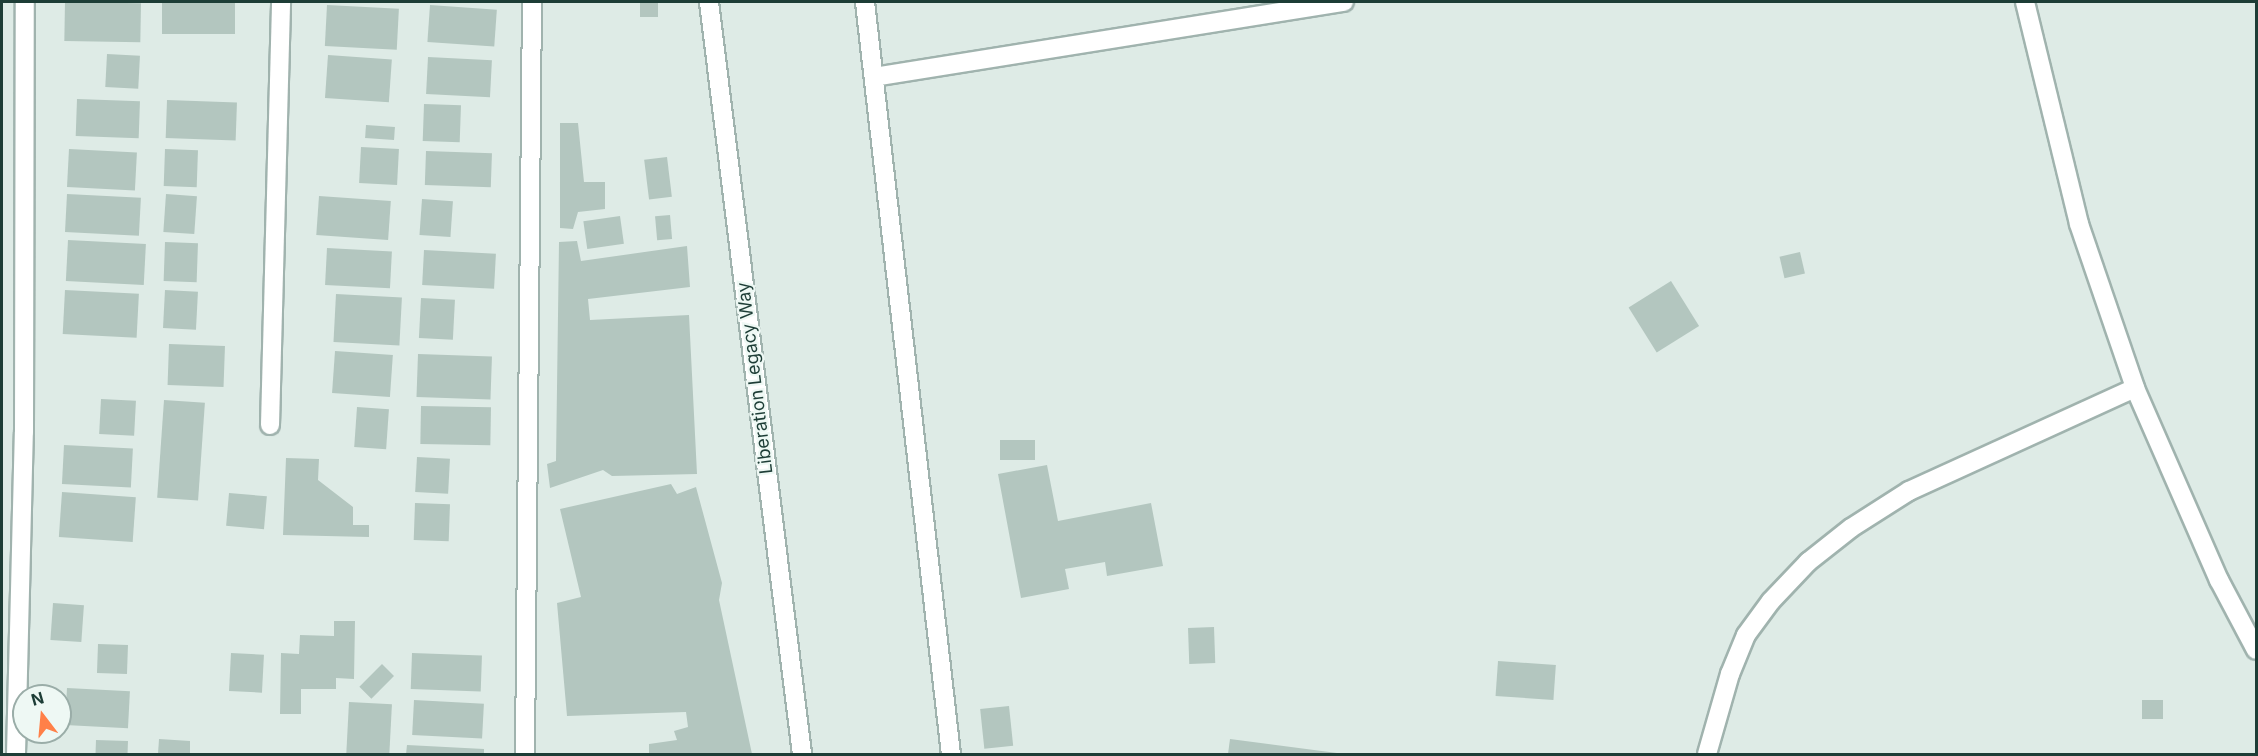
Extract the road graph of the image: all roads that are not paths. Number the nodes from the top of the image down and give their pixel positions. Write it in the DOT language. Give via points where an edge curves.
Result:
graph roads {
  1 [pos="25,2"];
  2 [pos="281,2"];
  3 [pos="532,2"];
  4 [pos="709,2"];
  5 [pos="865,2"];
  6 [pos="1344,2"];
  7 [pos="2025,2"];
  8 [pos="874,77"];
  9 [pos="2135,388"];
  10 [pos="270,425"];
  11 [pos="2256,650"];
  12 [pos="16,754"];
  13 [pos="525,754"];
  14 [pos="802,754"];
  15 [pos="951,754"];
  16 [pos="1707,754"];
  1 -- 12 [label="street" via="24,432"];
  2 -- 10 [label="street"];
  3 -- 13 [label="street"];
  4 -- 14 [label="street, Liberation Legacy Way"];
  5 -- 8 [label="street"];
  6 -- 8 [label="street"];
  7 -- 9 [label="street" via="2079,224"];
  8 -- 15 [label="street"];
  9 -- 11 [label="street" via="2219,580"];
  9 -- 16 [label="street" via="1909,491 1851,528 1808,562 1746,635 1730,674"];
}
